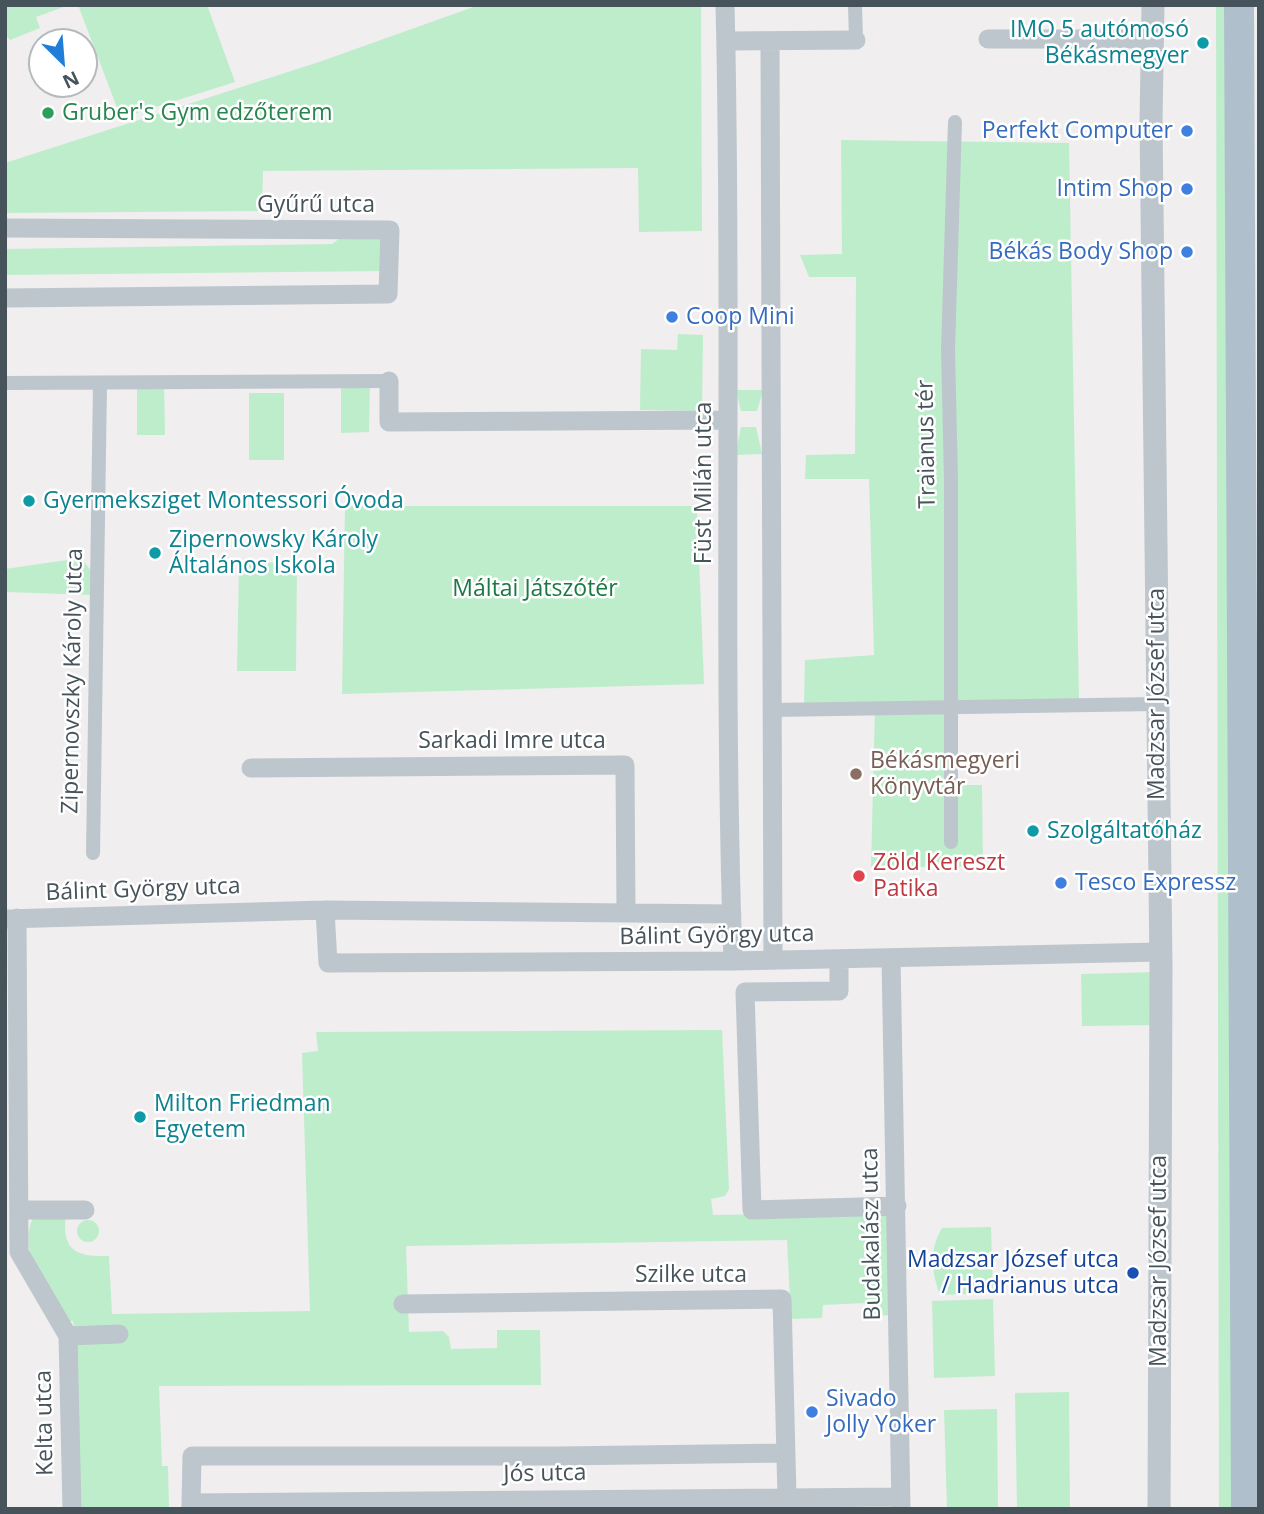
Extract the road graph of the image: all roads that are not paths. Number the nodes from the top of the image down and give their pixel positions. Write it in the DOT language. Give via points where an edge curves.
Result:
graph roads {
  1 [pos="725,5"];
  2 [pos="855,5"];
  3 [pos="1153,5"];
  4 [pos="1239,5"];
  5 [pos="988,39"];
  6 [pos="1153,39"];
  7 [pos="856,40"];
  8 [pos="726,41"];
  9 [pos="770,42"];
  10 [pos="955,122"];
  11 [pos="5,229"];
  12 [pos="5,298"];
  13 [pos="389,381"];
  14 [pos="5,383"];
  15 [pos="100,384"];
  16 [pos="728,420"];
  17 [pos="1156,704"];
  18 [pos="951,707"];
  19 [pos="772,710"];
  20 [pos="251,768"];
  21 [pos="951,842"];
  22 [pos="93,853"];
  23 [pos="325,910"];
  24 [pos="626,913"];
  25 [pos="732,914"];
  26 [pos="11,919"];
  27 [pos="1160,952"];
  28 [pos="891,958"];
  29 [pos="773,959"];
  30 [pos="839,959"];
  31 [pos="733,961"];
  32 [pos="897,1206"];
  33 [pos="20,1210"];
  34 [pos="85,1210"];
  35 [pos="402,1304"];
  36 [pos="119,1334"];
  37 [pos="68,1336"];
  38 [pos="786,1452"];
  39 [pos="787,1497"];
  40 [pos="901,1503"];
  41 [pos="191,1506"];
  42 [pos="72,1509"];
  43 [pos="1159,1509"];
  44 [pos="1247,1509"];
  1 -- 8 [label="street, Füst Milán utca"];
  2 -- 7 [label="street"];
  3 -- 6 [label="street, Madzsar József utca"];
  4 -- 44 [label="main road"];
  5 -- 6 [label="street"];
  6 -- 17 [label="street, Madzsar József utca"];
  7 -- 9 [label="street"];
  8 -- 9 [label="street"];
  8 -- 16 [label="street, Füst Milán utca"];
  9 -- 19 [label="street"];
  10 -- 18 [label="street, Traianus tér" via="948,350"];
  11 -- 12 [label="street, Gyűrű utca" via="390,230 388,294"];
  13 -- 15 [label="street"];
  13 -- 16 [label="street" via="388,422"];
  14 -- 15 [label="street"];
  15 -- 22 [label="street, Zipernovszky Károly utca"];
  16 -- 25 [label="street, Füst Milán utca"];
  17 -- 18 [label="street"];
  17 -- 27 [label="street, Madzsar József utca"];
  18 -- 19 [label="street"];
  18 -- 21 [label="street, Traianus tér"];
  19 -- 29 [label="street"];
  20 -- 24 [label="street, Sarkadi Imre utca" via="625,765"];
  23 -- 24 [label="street, Bálint György utca"];
  23 -- 26 [label="street, Bálint György utca"];
  23 -- 31 [label="street, Bálint György utca" via="328,963"];
  24 -- 25 [label="street, Bálint György utca"];
  25 -- 31 [label="street, Füst Milán utca"];
  26 -- 33 [label="street, Kelta utca"];
  27 -- 28 [label="street, Bálint György utca"];
  27 -- 43 [label="street, Madzsar József utca"];
  28 -- 30 [label="street, Bálint György utca"];
  28 -- 32 [label="street, Budakalász utca"];
  29 -- 30 [label="street, Bálint György utca"];
  29 -- 31 [label="street, Bálint György utca"];
  30 -- 32 [label="street" via="839,991 745,992 752,1210"];
  32 -- 40 [label="street, Budakalász utca"];
  33 -- 34 [label="street"];
  33 -- 37 [label="street, Kelta utca" via="19,1252"];
  35 -- 38 [label="street, Szilke utca" via="782,1299"];
  36 -- 37 [label="street"];
  37 -- 42 [label="street, Kelta utca"];
  38 -- 39 [label="street, Szilke utca"];
  38 -- 41 [label="street, Jós utca" via="192,1456"];
  39 -- 40 [label="street, Jós utca"];
  39 -- 41 [label="street, Jós utca"];
}
